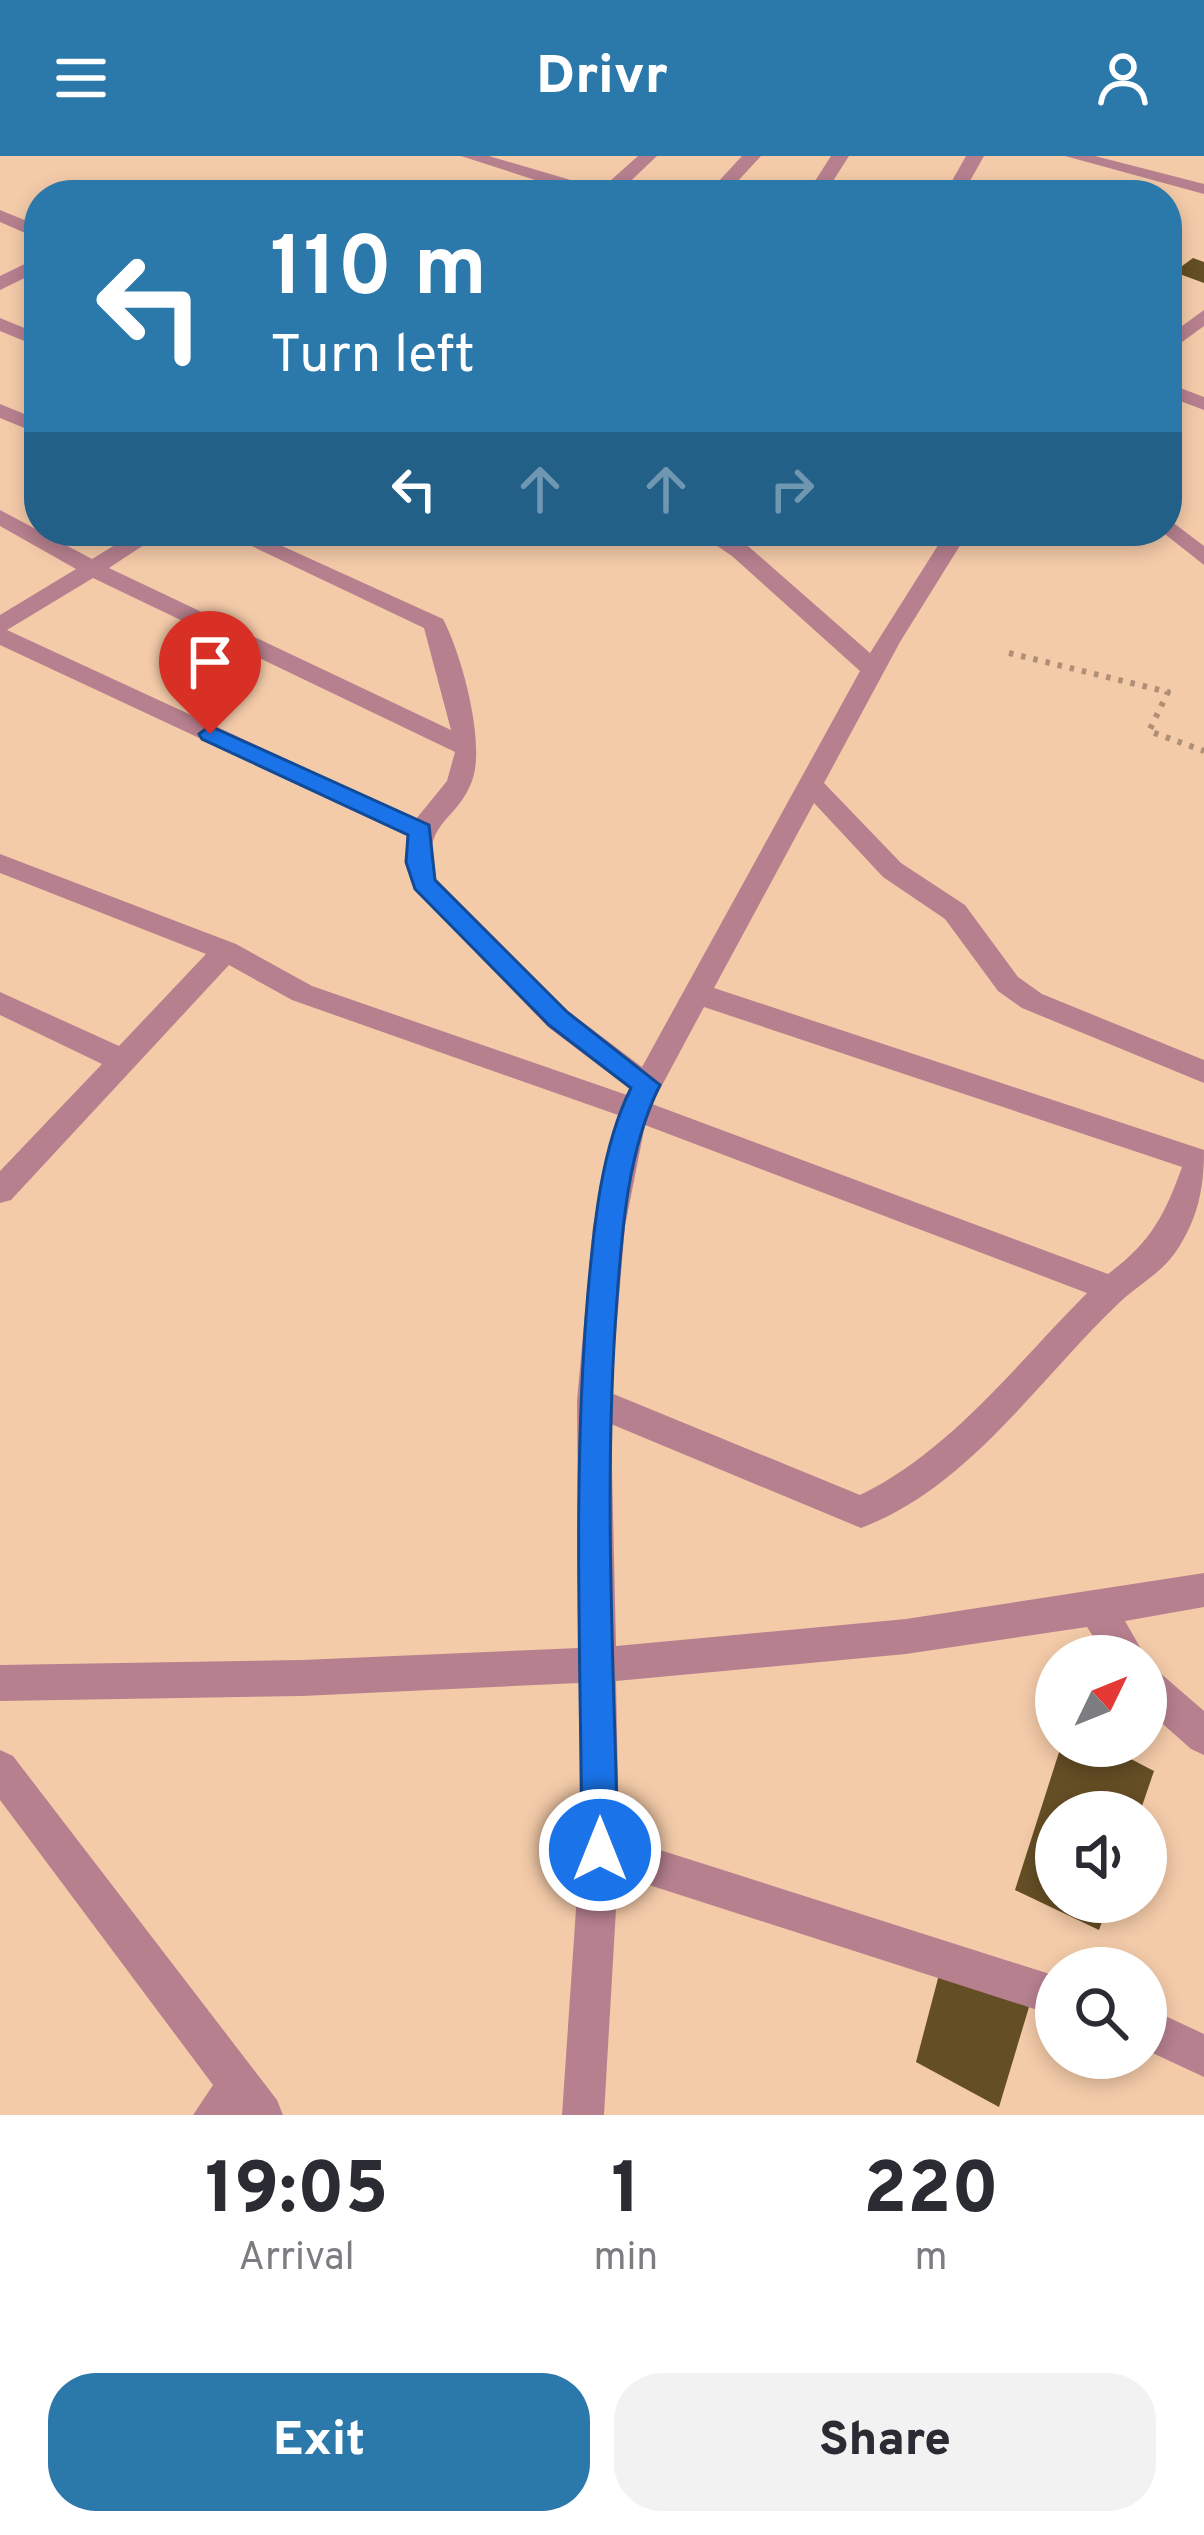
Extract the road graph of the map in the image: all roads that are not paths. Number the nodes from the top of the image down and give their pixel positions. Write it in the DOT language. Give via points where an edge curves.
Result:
graph roads {
  1 [pos="470,156"];
  2 [pos="648,156"];
  3 [pos="752,156"];
  4 [pos="1074,156"];
  5 [pos="511,161"];
  6 [pos="562,180"];
  7 [pos="620,180"];
  8 [pos="729,180"];
  9 [pos="1181,180"];
  10 [pos="51,546"];
  11 [pos="130,546"];
  12 [pos="264,546"];
  13 [pos="732,546"];
  14 [pos="949,546"];
  15 [pos="92,569"];
  16 [pos="0,625"];
  17 [pos="0,636"];
  18 [pos="873,669"];
  19 [pos="468,748"];
  20 [pos="810,783"];
  21 [pos="420,831"];
  22 [pos="0,863"];
  23 [pos="226,951"];
  24 [pos="695,993"];
  25 [pos="0,1003"];
  26 [pos="123,1061"];
  27 [pos="1204,1072"];
  28 [pos="640,1097"];
  29 [pos="1202,1161"];
  30 [pos="3,1182"];
  31 [pos="1112,1289"];
  32 [pos="594,1401"];
  33 [pos="1204,1590"];
  34 [pos="1097,1611"];
  35 [pos="1112,1635"];
  36 [pos="600,1666"];
  37 [pos="0,1683"];
  38 [pos="1167,1703"];
  39 [pos="1204,1736"];
  40 [pos="0,1769"];
  41 [pos="600,1850"];
  42 [pos="1035,1989"];
  43 [pos="1167,2038"];
  44 [pos="1204,2056"];
  45 [pos="238,2105"];
  46 [pos="583,2115"];
  1 -- 5 [label="street"];
  2 -- 7 [label="street"];
  3 -- 8 [label="street"];
  4 -- 9 [label="street"];
  5 -- 6 [label="street"];
  10 -- 15 [label="street"];
  11 -- 15 [label="street"];
  12 -- 19 [label="street" via="435,625"];
  13 -- 18 [label="street"];
  14 -- 18 [label="street"];
  15 -- 16 [label="street"];
  15 -- 19 [label="street"];
  17 -- 21 [label="street"];
  18 -- 20 [label="street"];
  19 -- 21 [label="street" via="459,783"];
  20 -- 24 [label="street"];
  20 -- 27 [label="street" via="892,870 956,912 1008,984"];
  21 -- 28 [label="street" via="424,883"];
  22 -- 23 [label="street"];
  23 -- 26 [label="street"];
  23 -- 28 [label="street" via="302,993"];
  24 -- 28 [label="street"];
  24 -- 29 [label="street"];
  25 -- 26 [label="street"];
  26 -- 30 [label="street"];
  28 -- 31 [label="street"];
  28 -- 32 [label="street" via="608,1226"];
  29 -- 31 [label="street" via="1158,1252"];
  31 -- 32 [label="street" via="907,1490 861,1512"];
  32 -- 36 [label="street"];
  33 -- 34 [label="street"];
  34 -- 35 [label="street"];
  34 -- 36 [label="street"];
  36 -- 37 [label="street" via="275,1682"];
  36 -- 41 [label="street"];
  38 -- 39 [label="street"];
  40 -- 45 [label="street"];
  41 -- 42 [label="street"];
  41 -- 46 [label="street"];
  43 -- 44 [label="street"];
}
